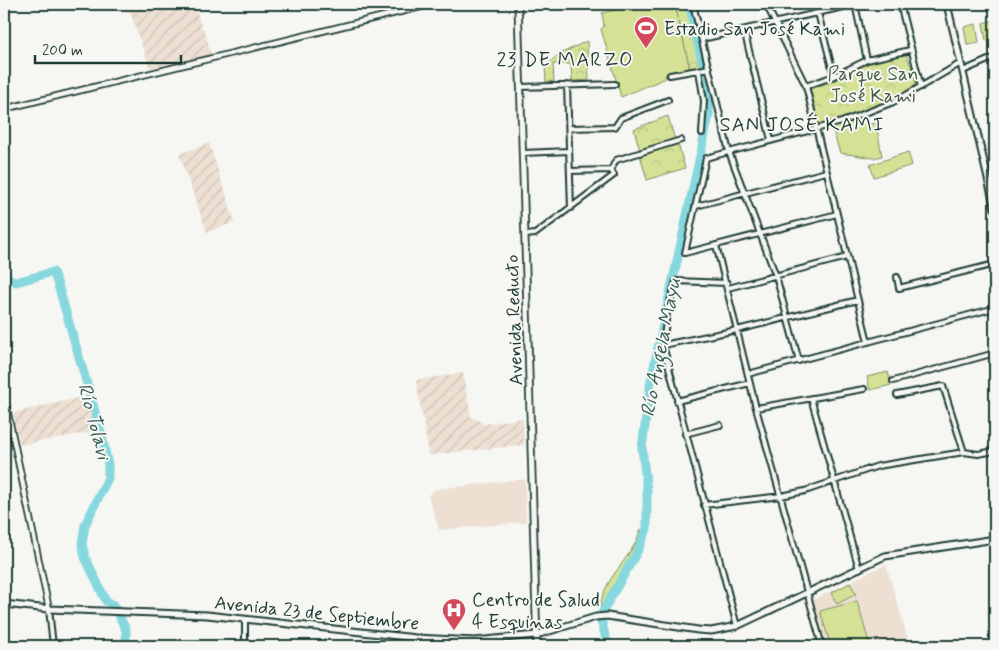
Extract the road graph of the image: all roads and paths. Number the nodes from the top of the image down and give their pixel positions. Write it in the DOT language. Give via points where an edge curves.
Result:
graph roads {
  1 [pos="433,4"];
  2 [pos="518,4"];
  3 [pos="693,4"];
  4 [pos="766,4"];
  5 [pos="856,4"];
  6 [pos="900,4"];
  7 [pos="947,4"];
  8 [pos="818,13"];
  9 [pos="774,22"];
  10 [pos="744,30"];
  11 [pos="702,39"];
  12 [pos="910,50"];
  13 [pos="995,57"];
  14 [pos="868,60"];
  15 [pos="961,63"];
  16 [pos="709,68"];
  17 [pos="699,71"];
  18 [pos="963,71"];
  19 [pos="670,75"];
  20 [pos="834,76"];
  21 [pos="615,84"];
  22 [pos="567,85"];
  23 [pos="522,86"];
  24 [pos="806,86"];
  25 [pos="921,87"];
  26 [pos="668,100"];
  27 [pos="4,109"];
  28 [pos="568,128"];
  29 [pos="815,129"];
  30 [pos="702,133"];
  31 [pos="681,140"];
  32 [pos="771,140"];
  33 [pos="569,151"];
  34 [pos="729,152"];
  35 [pos="523,153"];
  36 [pos="611,170"];
  37 [pos="570,172"];
  38 [pos="826,172"];
  39 [pos="745,193"];
  40 [pos="696,206"];
  41 [pos="571,208"];
  42 [pos="995,209"];
  43 [pos="837,214"];
  44 [pos="762,233"];
  45 [pos="526,235"];
  46 [pos="716,246"];
  47 [pos="847,257"];
  48 [pos="995,264"];
  49 [pos="776,276"];
  50 [pos="897,277"];
  51 [pos="728,285"];
  52 [pos="858,300"];
  53 [pos="995,308"];
  54 [pos="789,317"];
  55 [pos="737,330"];
  56 [pos="868,342"];
  57 [pos="663,345"];
  58 [pos="995,354"];
  59 [pos="798,361"];
  60 [pos="748,374"];
  61 [pos="893,381"];
  62 [pos="750,383"];
  63 [pos="864,389"];
  64 [pos="4,394"];
  65 [pos="897,395"];
  66 [pos="812,398"];
  67 [pos="677,402"];
  68 [pos="756,408"];
  69 [pos="720,425"];
  70 [pos="685,434"];
  71 [pos="995,451"];
  72 [pos="964,452"];
  73 [pos="835,480"];
  74 [pos="781,496"];
  75 [pos="704,506"];
  76 [pos="995,538"];
  77 [pos="859,569"];
  78 [pos="808,594"];
  79 [pos="4,604"];
  80 [pos="49,609"];
  81 [pos="245,619"];
  82 [pos="737,626"];
  83 [pos="536,635"];
  84 [pos="53,646"];
  85 [pos="246,646"];
  86 [pos="537,646"];
  87 [pos="822,646"];
  1 -- 27 [label="street"];
  2 -- 23 [label="main road, Avenida Reducto"];
  3 -- 11 [label="street"];
  4 -- 9 [label="street"];
  5 -- 8 [label="street"];
  5 -- 14 [label="street"];
  6 -- 12 [label="street"];
  7 -- 15 [label="main road"];
  8 -- 9 [label="street"];
  8 -- 20 [label="street"];
  9 -- 10 [label="street"];
  9 -- 24 [label="street"];
  10 -- 11 [label="street"];
  10 -- 32 [label="street"];
  11 -- 16 [label="street"];
  12 -- 14 [label="street"];
  12 -- 25 [label="street"];
  13 -- 18 [label="street"];
  14 -- 20 [label="street"];
  15 -- 18 [label="main road"];
  15 -- 25 [label="street"];
  16 -- 17 [label="street"];
  16 -- 34 [label="street"];
  17 -- 19 [label="street"];
  17 -- 30 [label="street" via="704,101"];
  18 -- 42 [label="main road"];
  20 -- 24 [label="street"];
  21 -- 22 [label="street"];
  22 -- 23 [label="street"];
  22 -- 28 [label="street"];
  23 -- 35 [label="main road, Avenida Reducto"];
  24 -- 29 [label="street"];
  25 -- 29 [label="street" via="896,101"];
  26 -- 28 [label="street" via="621,118 615,127"];
  28 -- 33 [label="street"];
  29 -- 32 [label="street"];
  29 -- 38 [label="street"];
  31 -- 36 [label="street" via="616,160"];
  32 -- 34 [label="street"];
  33 -- 35 [label="street"];
  33 -- 37 [label="street"];
  34 -- 39 [label="street"];
  34 -- 40 [label="street" via="706,158"];
  35 -- 45 [label="main road, Avenida Reducto"];
  36 -- 37 [label="street"];
  36 -- 41 [label="street" via="614,175"];
  37 -- 41 [label="street"];
  38 -- 39 [label="street"];
  38 -- 43 [label="street"];
  39 -- 40 [label="street"];
  39 -- 44 [label="street"];
  40 -- 46 [label="street" via="685,254"];
  41 -- 45 [label="street" via="535,234"];
  43 -- 44 [label="street"];
  43 -- 47 [label="street"];
  44 -- 46 [label="street"];
  44 -- 49 [label="street"];
  45 -- 83 [label="main road, Avenida Reducto"];
  46 -- 51 [label="street"];
  47 -- 49 [label="street"];
  47 -- 52 [label="street"];
  48 -- 50 [label="street" via="900,288"];
  49 -- 51 [label="street"];
  49 -- 54 [label="street"];
  51 -- 55 [label="street"];
  51 -- 57 [label="street" via="676,281 667,312"];
  52 -- 54 [label="street"];
  52 -- 56 [label="street"];
  53 -- 56 [label="street"];
  54 -- 55 [label="street"];
  54 -- 59 [label="street"];
  55 -- 57 [label="street"];
  55 -- 60 [label="street"];
  56 -- 59 [label="street"];
  57 -- 67 [label="street"];
  58 -- 61 [label="street"];
  59 -- 60 [label="street"];
  60 -- 62 [label="street"];
  62 -- 67 [label="street"];
  62 -- 68 [label="street"];
  63 -- 66 [label="street"];
  64 -- 80 [label="street"];
  65 -- 72 [label="street" via="943,386"];
  66 -- 68 [label="street"];
  66 -- 73 [label="street"];
  67 -- 70 [label="street"];
  68 -- 74 [label="street"];
  69 -- 70 [label="street"];
  70 -- 75 [label="street"];
  71 -- 72 [label="street"];
  72 -- 73 [label="street" via="878,466"];
  73 -- 74 [label="street"];
  73 -- 77 [label="street"];
  74 -- 75 [label="street"];
  74 -- 78 [label="street"];
  75 -- 82 [label="street"];
  76 -- 77 [label="main road, Avenida 23 de Septiembre" via="900,552"];
  77 -- 78 [label="main road, Avenida 23 de Septiembre"];
  78 -- 82 [label="main road, Avenida 23 de Septiembre"];
  78 -- 87 [label="street"];
  79 -- 80 [label="main road, Avenida 23 de Septiembre"];
  80 -- 81 [label="main road, Avenida 23 de Septiembre" via="169,612"];
  80 -- 84 [label="street"];
  81 -- 83 [label="main road, Avenida 23 de Septiembre" via="432,639 475,641"];
  81 -- 85 [label="street"];
  82 -- 83 [label="main road, Avenida 23 de Septiembre" via="710,631 607,616"];
  83 -- 86 [label="main road, Avenida Reducto"];
}
